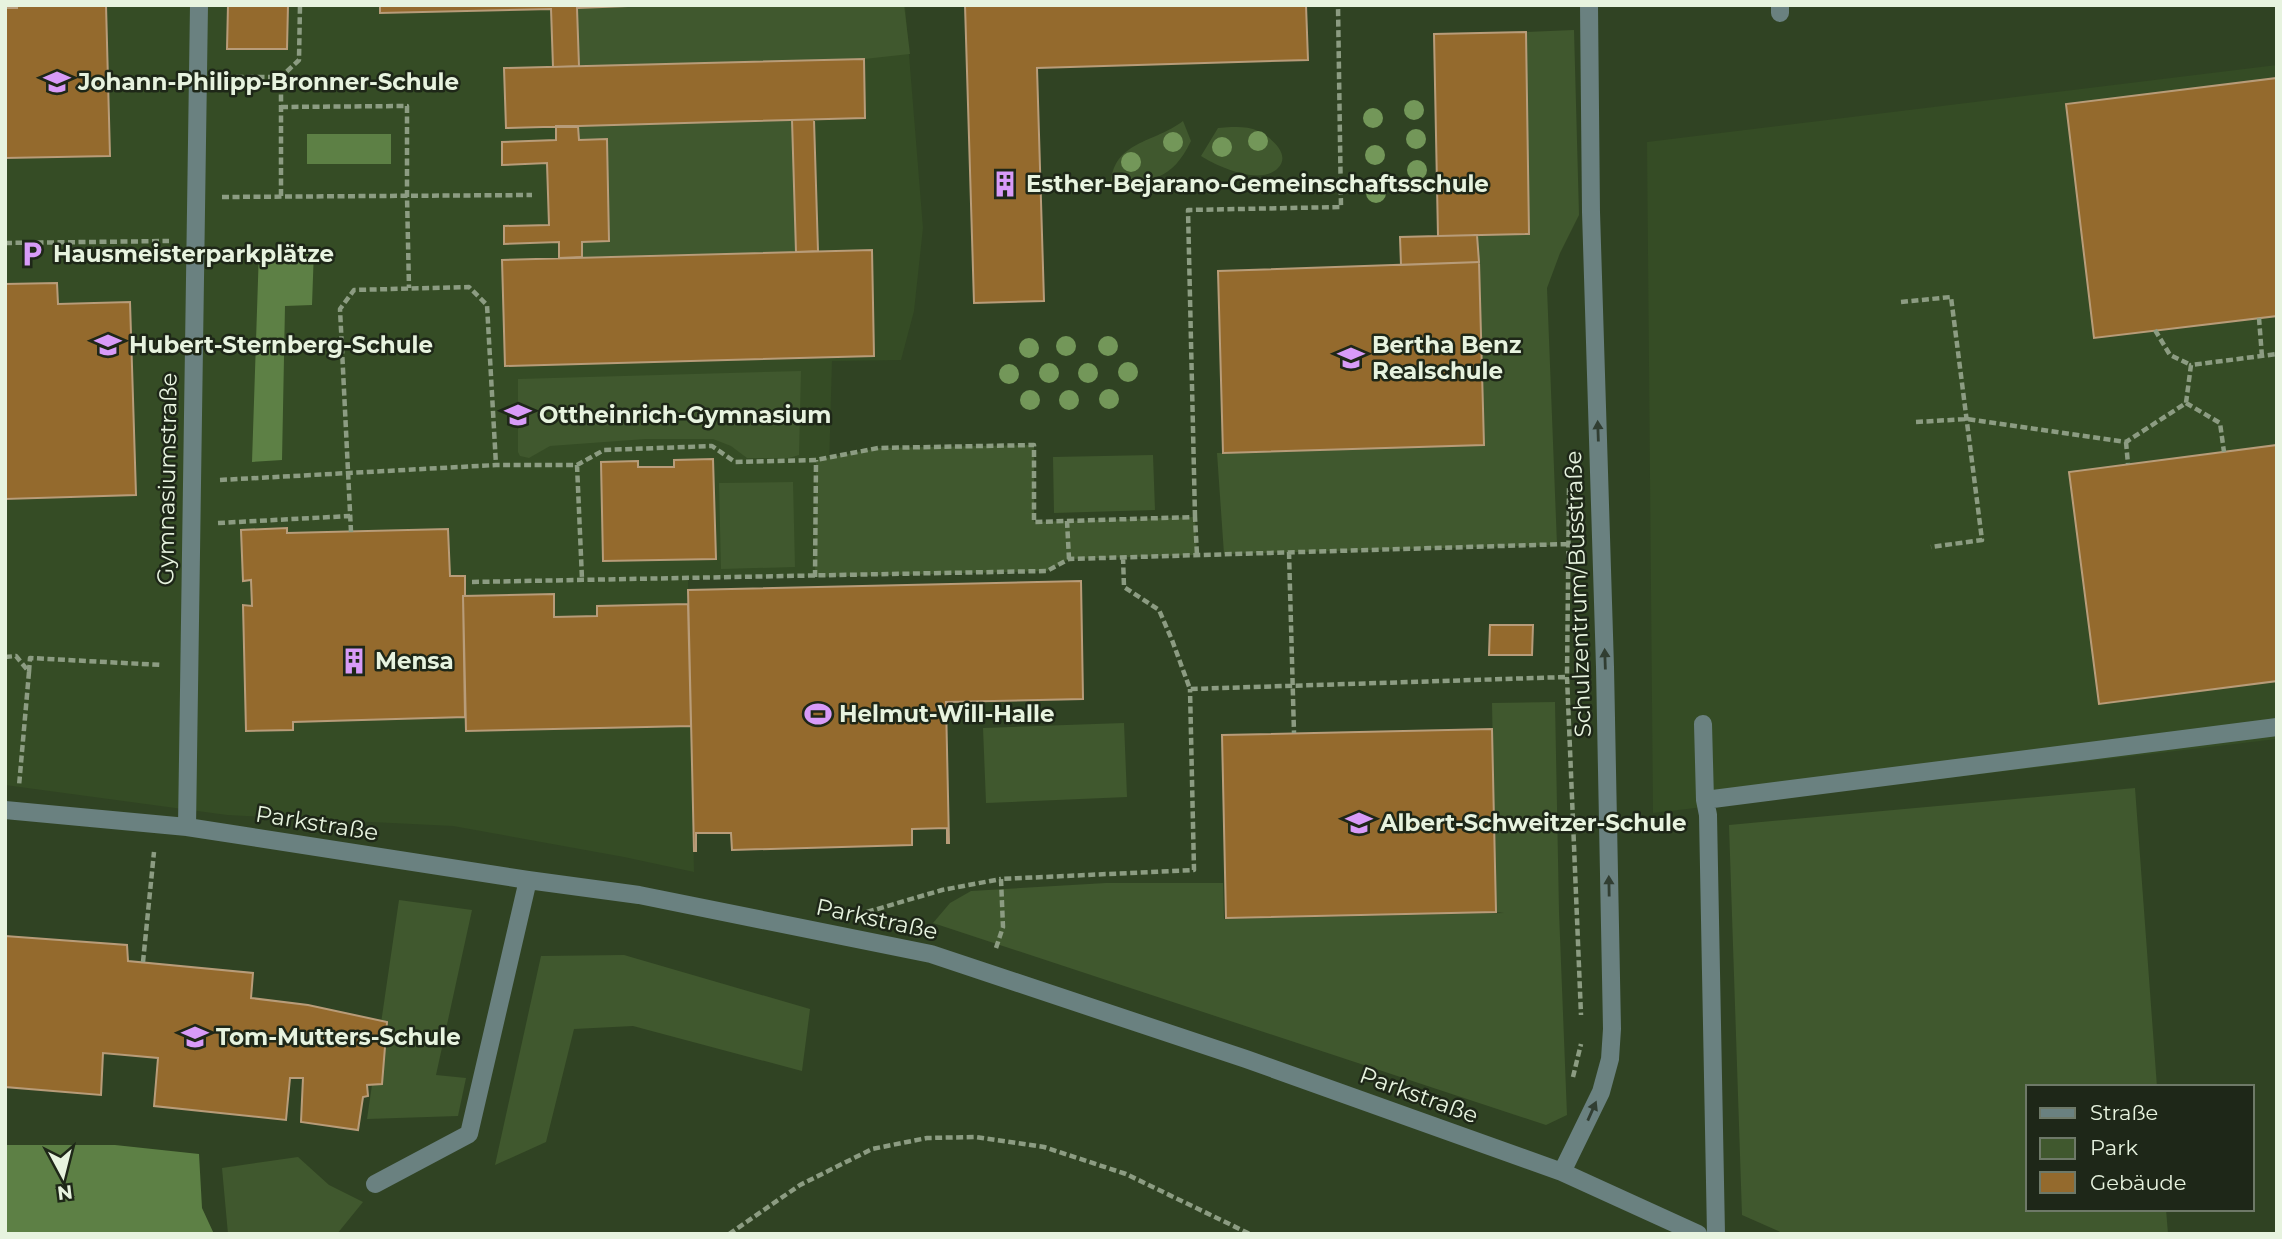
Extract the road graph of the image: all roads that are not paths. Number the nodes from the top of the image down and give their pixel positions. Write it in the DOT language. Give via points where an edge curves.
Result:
graph roads {
  1 [pos="199,5"];
  2 [pos="1589,5"];
  3 [pos="1703,724"];
  4 [pos="2277,727"];
  5 [pos="1705,800"];
  6 [pos="11,811"];
  7 [pos="187,827"];
  8 [pos="528,880"];
  9 [pos="1562,1172"];
  10 [pos="376,1184"];
  11 [pos="1698,1234"];
  12 [pos="1716,1234"];
  1 -- 7 [label="street, Gymnasiumstraße"];
  9 -- 2 [label="street, Schulzentrum/Busstraße, one-way" via="1601,1092 1612,1029"];
  3 -- 5 [label="street"];
  4 -- 5 [label="street"];
  5 -- 12 [label="street"];
  6 -- 7 [label="street, Parkstraße"];
  7 -- 8 [label="street, Parkstraße"];
  8 -- 9 [label="street, Parkstraße" via="639,895 931,954 1246,1059"];
  8 -- 10 [label="street" via="469,1133"];
  9 -- 11 [label="street, Parkstraße"];
}
